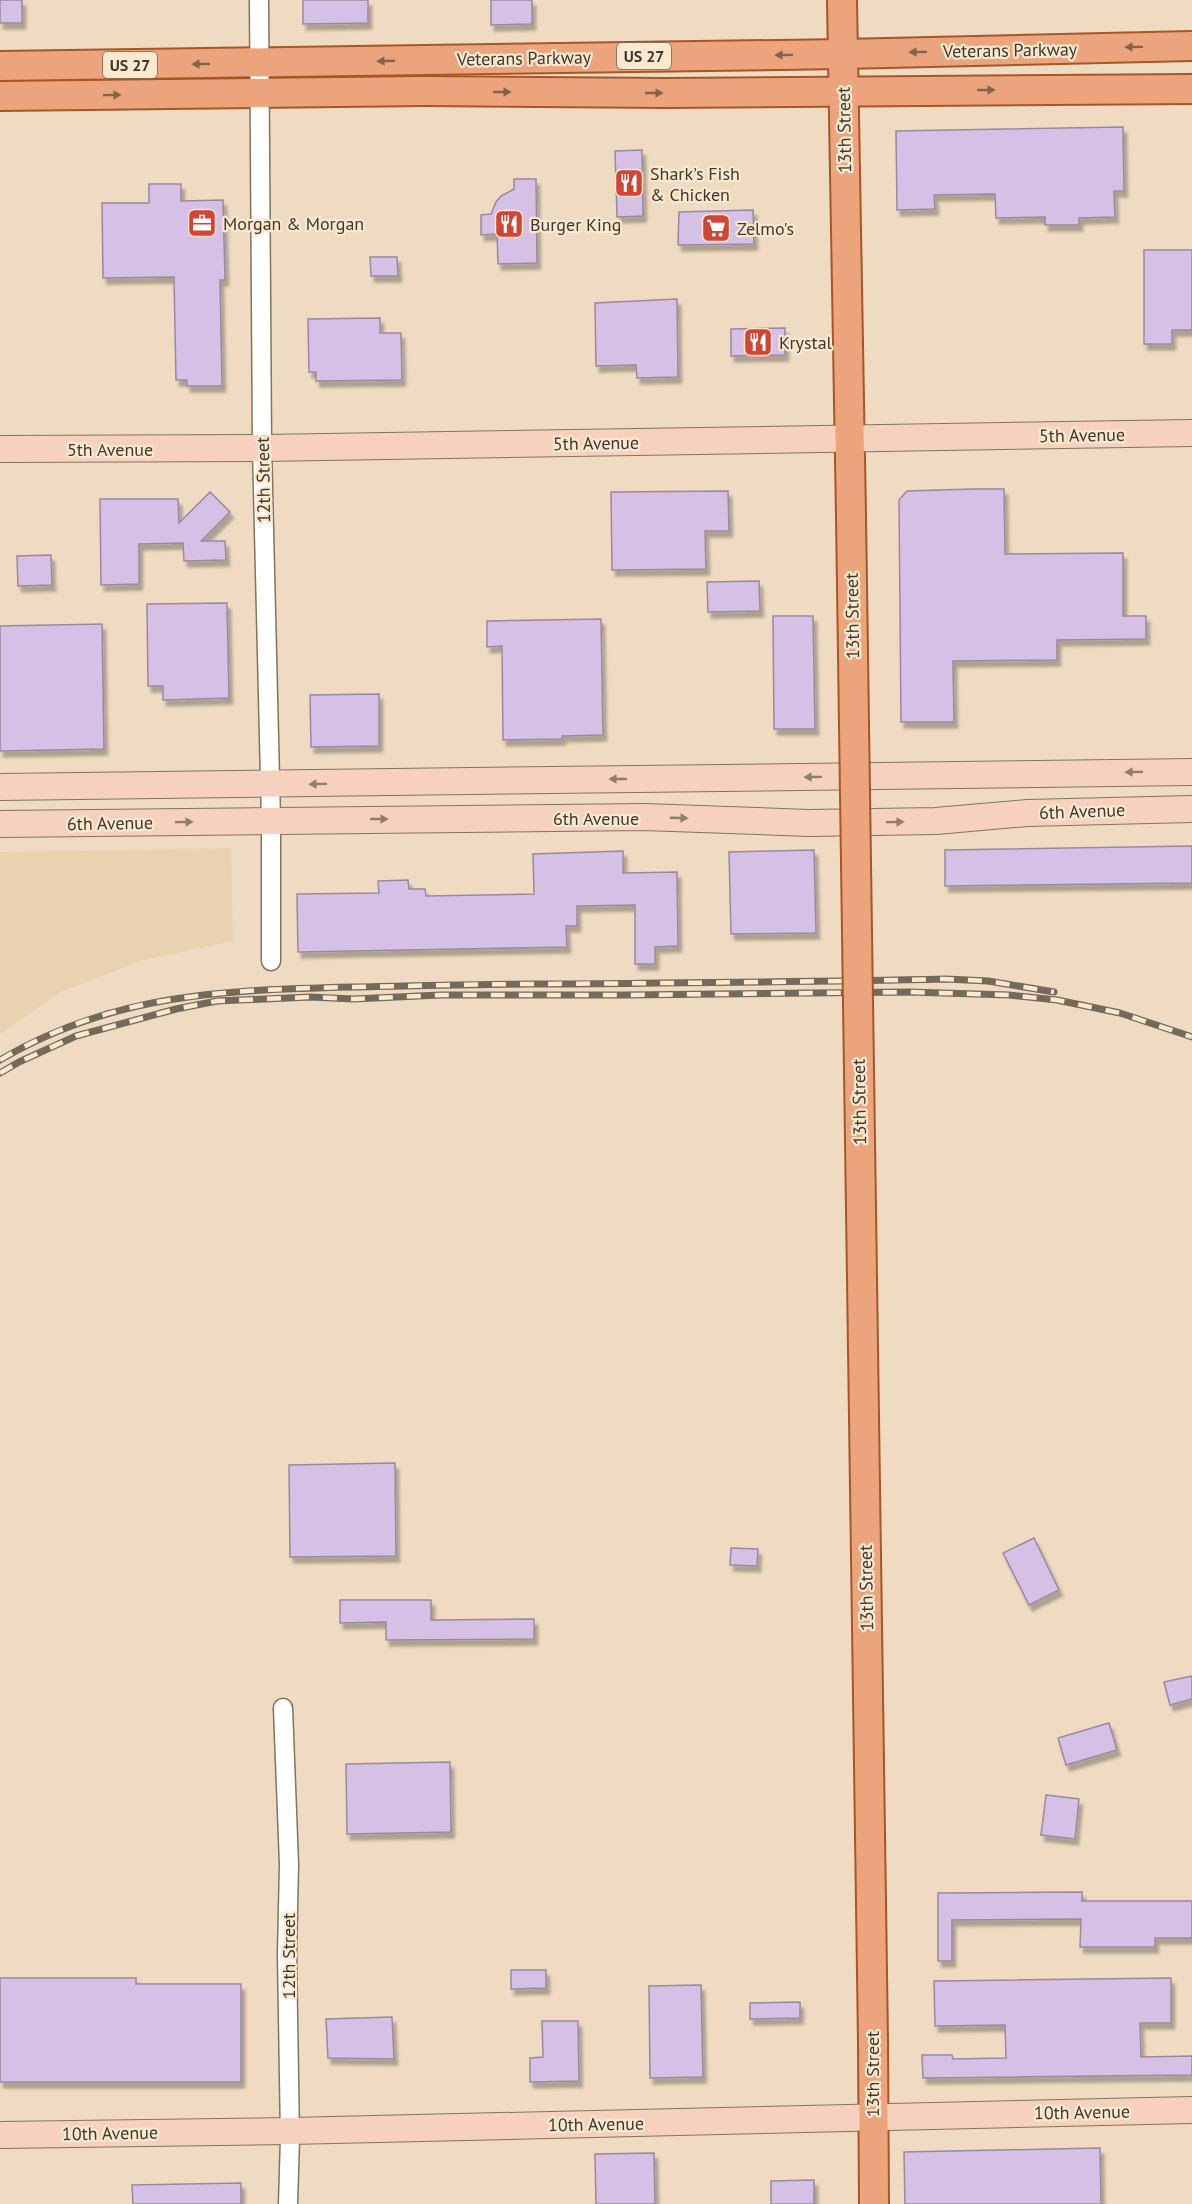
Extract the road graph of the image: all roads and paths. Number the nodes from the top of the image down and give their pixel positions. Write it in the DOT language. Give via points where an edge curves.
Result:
graph roads {
  1 [pos="259,0"];
  2 [pos="842,0"];
  3 [pos="1192,46"];
  4 [pos="843,54"];
  5 [pos="259,63"];
  6 [pos="0,66"];
  7 [pos="1192,89"];
  8 [pos="843,92"];
  9 [pos="260,93"];
  10 [pos="0,96"];
  11 [pos="1192,433"];
  12 [pos="850,439"];
  13 [pos="262,448"];
  14 [pos="0,449"];
  15 [pos="1192,772"];
  16 [pos="271,784"];
  17 [pos="0,787"];
  18 [pos="1192,808"];
  19 [pos="271,820"];
  20 [pos="0,824"];
  21 [pos="271,961"];
  22 [pos="283,1708"];
  23 [pos="1192,2110"];
  24 [pos="872,2117"];
  25 [pos="290,2131"];
  26 [pos="0,2135"];
  27 [pos="288,2204"];
  28 [pos="874,2204"];
  1 -- 5 [label="street, 12th Street"];
  2 -- 4 [label="main road, 13th Street"];
  3 -- 4 [label="main road, Veterans Parkway / US 27, one-way"];
  4 -- 5 [label="main road, Veterans Parkway / US 27, one-way"];
  4 -- 8 [label="main road, 13th Street"];
  5 -- 6 [label="main road, Veterans Parkway / US 27, one-way"];
  5 -- 9 [label="street, 12th Street"];
  8 -- 7 [label="main road, Veterans Parkway / US 27, one-way"];
  9 -- 8 [label="main road, Veterans Parkway / US 27, one-way"];
  8 -- 12 [label="main road, 13th Street"];
  10 -- 9 [label="main road, Veterans Parkway / US 27, one-way"];
  9 -- 13 [label="street, 12th Street"];
  11 -- 12 [label="street, 5th Avenue"];
  12 -- 13 [label="street, 5th Avenue"];
  12 -- 24 [label="main road, 13th Street, bridge"];
  13 -- 14 [label="street, 5th Avenue"];
  13 -- 16 [label="street, 12th Street"];
  15 -- 16 [label="street, 6th Avenue, one-way"];
  16 -- 17 [label="street, 6th Avenue"];
  16 -- 19 [label="street, 12th Street"];
  19 -- 18 [label="street, 6th Avenue, one-way" via="644,817 809,824"];
  20 -- 19 [label="street, 6th Avenue, one-way"];
  19 -- 21 [label="street, 12th Street"];
  22 -- 25 [label="street, 12th Street" via="289,1864 286,1954"];
  23 -- 24 [label="street, 10th Avenue"];
  24 -- 25 [label="street, 10th Avenue"];
  24 -- 28 [label="main road, 13th Street"];
  25 -- 26 [label="street, 10th Avenue"];
  25 -- 27 [label="street, 12th Street"];
}
